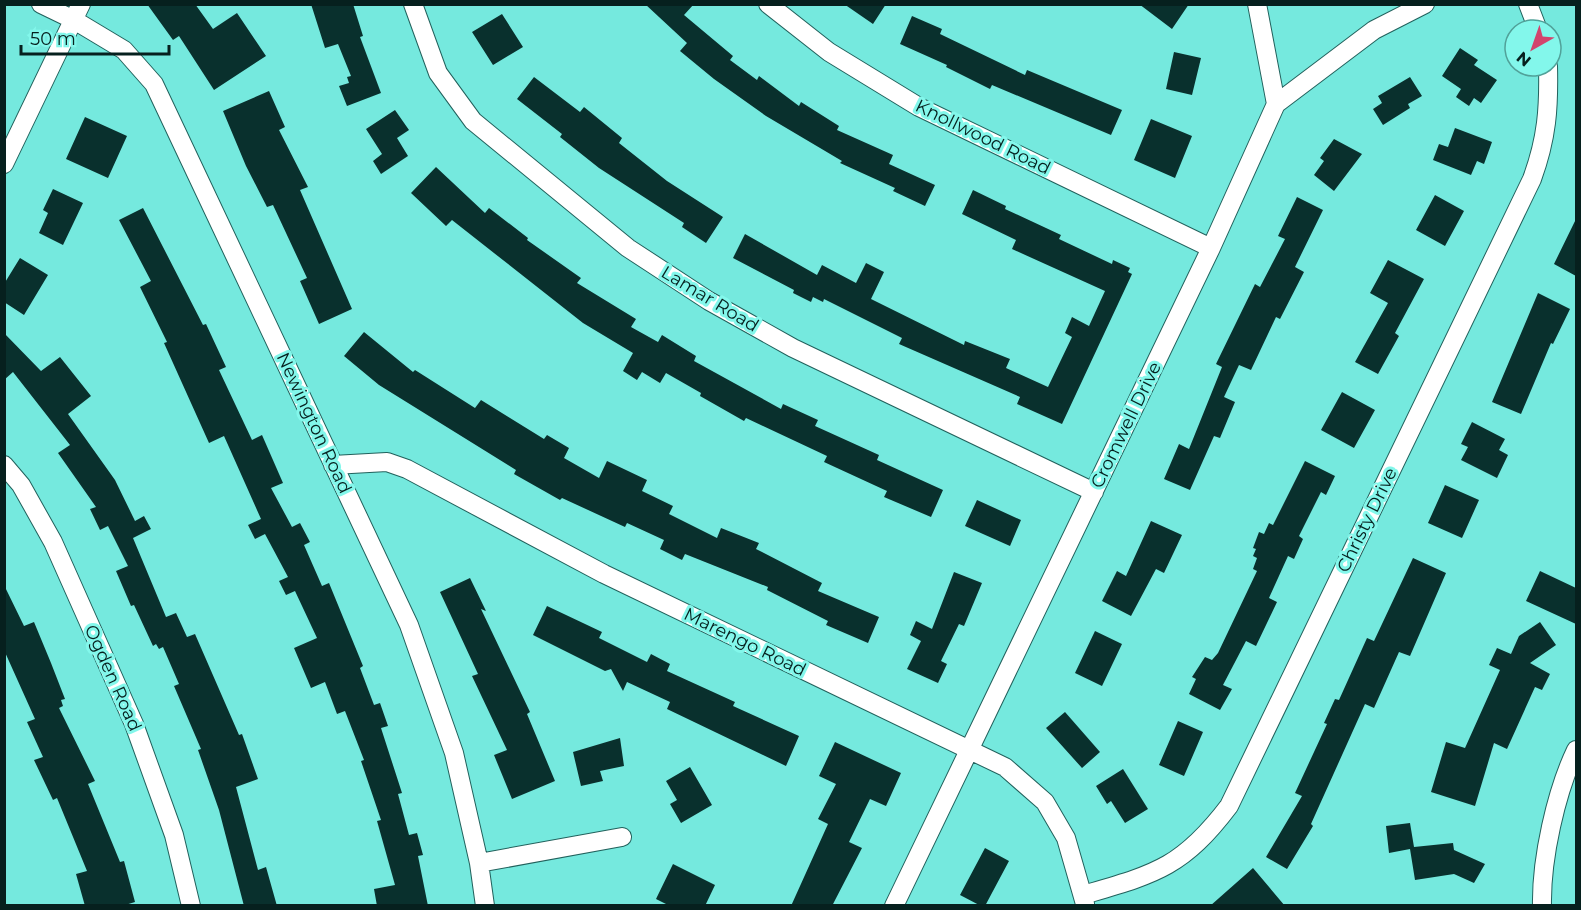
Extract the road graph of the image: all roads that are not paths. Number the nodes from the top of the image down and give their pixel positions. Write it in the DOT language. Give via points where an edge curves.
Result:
graph roads {
  1 [pos="41,4"];
  2 [pos="413,4"];
  3 [pos="768,4"];
  4 [pos="1257,4"];
  5 [pos="1425,4"];
  6 [pos="78,12"];
  7 [pos="1548,78"];
  8 [pos="1276,104"];
  9 [pos="4,164"];
  10 [pos="1211,248"];
  11 [pos="4,465"];
  12 [pos="333,465"];
  13 [pos="1094,492"];
  14 [pos="970,750"];
  15 [pos="1576,750"];
  16 [pos="622,837"];
  17 [pos="479,863"];
  18 [pos="1084,900"];
  19 [pos="191,906"];
  20 [pos="485,906"];
  21 [pos="894,906"];
  22 [pos="1542,906"];
  1 -- 6 [label="street, Newington Road"];
  2 -- 13 [label="street, Lamar Road" via="438,74 473,121 628,248 793,348"];
  3 -- 10 [label="street, Knollwood Road" via="829,52 919,107"];
  4 -- 8 [label="street"];
  5 -- 8 [label="street, Cromwell Drive" via="1374,30"];
  6 -- 9 [label="street"];
  6 -- 12 [label="street, Newington Road" via="124,50 154,84"];
  7 -- 18 [label="street, Christy Drive" via="1549,112 1532,179 1229,806 1205,838 1169,866"];
  8 -- 10 [label="street, Cromwell Drive"];
  10 -- 13 [label="street, Cromwell Drive"];
  11 -- 19 [label="street, Ogden Road" via="21,485 53,542 134,724 174,835"];
  12 -- 14 [label="street, Marengo Road" via="387,462 407,469 604,574"];
  12 -- 17 [label="street, Newington Road" via="417,645 454,753"];
  13 -- 14 [label="street, Cromwell Drive"];
  14 -- 18 [label="street, Marengo Road" via="1005,767 1045,802 1066,838"];
  14 -- 21 [label="street, Cromwell Drive"];
  15 -- 22 [label="street" via="1553,821"];
  16 -- 17 [label="street"];
  17 -- 20 [label="street, Newington Road"];
}
